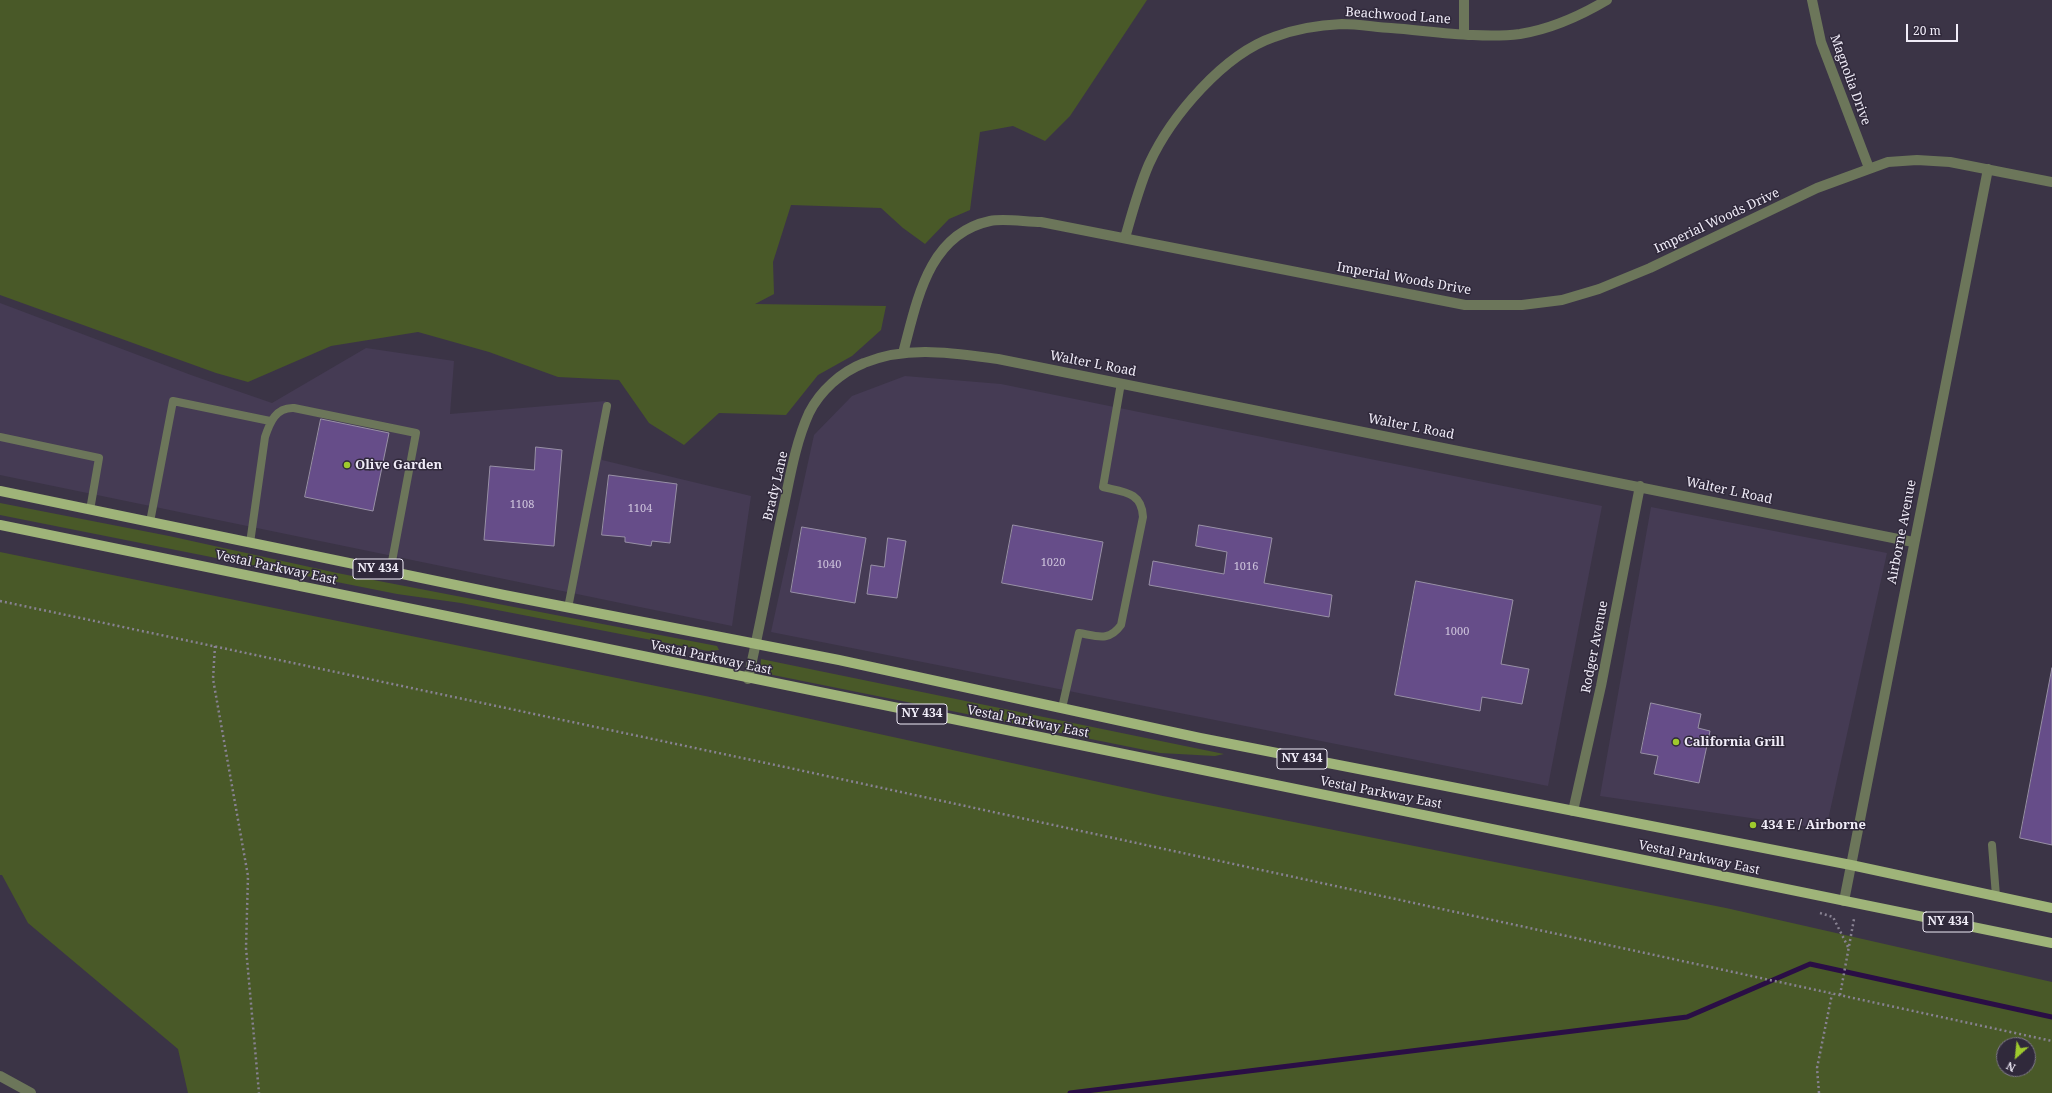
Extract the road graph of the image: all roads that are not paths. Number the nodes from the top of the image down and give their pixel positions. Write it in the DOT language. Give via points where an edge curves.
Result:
graph roads {
  1 [pos="1464,0"];
  2 [pos="1607,0"];
  3 [pos="1812,0"];
  4 [pos="1464,33"];
  5 [pos="1869,168"];
  6 [pos="1988,169"];
  7 [pos="2052,182"];
  8 [pos="1125,238"];
  9 [pos="903,353"];
  10 [pos="1121,383"];
  11 [pos="606,406"];
  12 [pos="270,421"];
  13 [pos="0,437"];
  14 [pos="1640,486"];
  15 [pos="0,491"];
  16 [pos="90,510"];
  17 [pos="150,522"];
  18 [pos="0,525"];
  19 [pos="1913,542"];
  20 [pos="250,543"];
  21 [pos="390,572"];
  22 [pos="568,608"];
  23 [pos="756,644"];
  24 [pos="748,679"];
  25 [pos="1062,708"];
  26 [pos="1573,812"];
  27 [pos="1992,845"];
  28 [pos="1851,865"];
  29 [pos="1996,896"];
  30 [pos="1844,901"];
  31 [pos="2052,908"];
  32 [pos="2052,943"];
  33 [pos="0,1076"];
  34 [pos="31,1093"];
  1 -- 4 [label="street"];
  2 -- 4 [label="street, Beachwood Lane" via="1582,16 1542,30 1520,34"];
  3 -- 5 [label="street, Magnolia Drive" via="1821,42"];
  4 -- 8 [label="street, Beachwood Lane" via="1343,24 1305,29 1274,37 1249,49 1221,70 1194,96 1163,138 1149,164"];
  5 -- 6 [label="street, Imperial Woods Drive" via="1888,162 1917,160 1950,162"];
  5 -- 8 [label="street, Imperial Woods Drive" via="1817,188 1650,268 1599,289 1562,300 1522,305 1465,305"];
  6 -- 7 [label="street, Imperial Woods Drive"];
  6 -- 19 [label="street, Airborne Avenue"];
  8 -- 9 [label="street, Imperial Woods Drive" via="1041,222 991,221 973,226 956,236 936,257 917,301"];
  9 -- 10 [label="street, Walter L Road" via="940,351 998,359"];
  9 -- 23 [label="street, Brady Lane" via="863,363 834,381 809,413 790,478"];
  10 -- 14 [label="street, Walter L Road"];
  10 -- 25 [label="lane" via="1103,487 1129,493 1137,499 1142,506 1142,525 1122,625 1116,633 1105,638 1079,633"];
  11 -- 22 [label="lane"];
  12 -- 17 [label="lane" via="173,401"];
  12 -- 20 [label="lane" via="265,437"];
  12 -- 21 [label="lane" via="287,407 416,433"];
  13 -- 16 [label="lane" via="100,458"];
  14 -- 19 [label="street, Walter L Road"];
  14 -- 26 [label="street, Rodger Avenue" via="1601,686"];
  15 -- 16 [label="main road, Vestal Parkway East / NY 434"];
  16 -- 17 [label="main road, Vestal Parkway East / NY 434"];
  17 -- 20 [label="main road, Vestal Parkway East / NY 434"];
  18 -- 24 [label="main road, Vestal Parkway East / NY 434"];
  19 -- 28 [label="street, Airborne Avenue"];
  20 -- 21 [label="main road, Vestal Parkway East / NY 434"];
  21 -- 22 [label="main road, Vestal Parkway East / NY 434"];
  22 -- 23 [label="main road, Vestal Parkway East / NY 434"];
  23 -- 24 [label="street, Brady Lane"];
  23 -- 25 [label="main road, Vestal Parkway East / NY 434"];
  24 -- 30 [label="main road, Vestal Parkway East / NY 434"];
  25 -- 26 [label="main road, Vestal Parkway East / NY 434"];
  26 -- 28 [label="main road, Vestal Parkway East / NY 434"];
  27 -- 29 [label="lane"];
  28 -- 29 [label="main road, Vestal Parkway East / NY 434"];
  28 -- 30 [label="street, Airborne Avenue"];
  29 -- 31 [label="main road, Vestal Parkway East / NY 434"];
  30 -- 32 [label="main road, Vestal Parkway East / NY 434"];
  33 -- 34 [label="street"];
}
